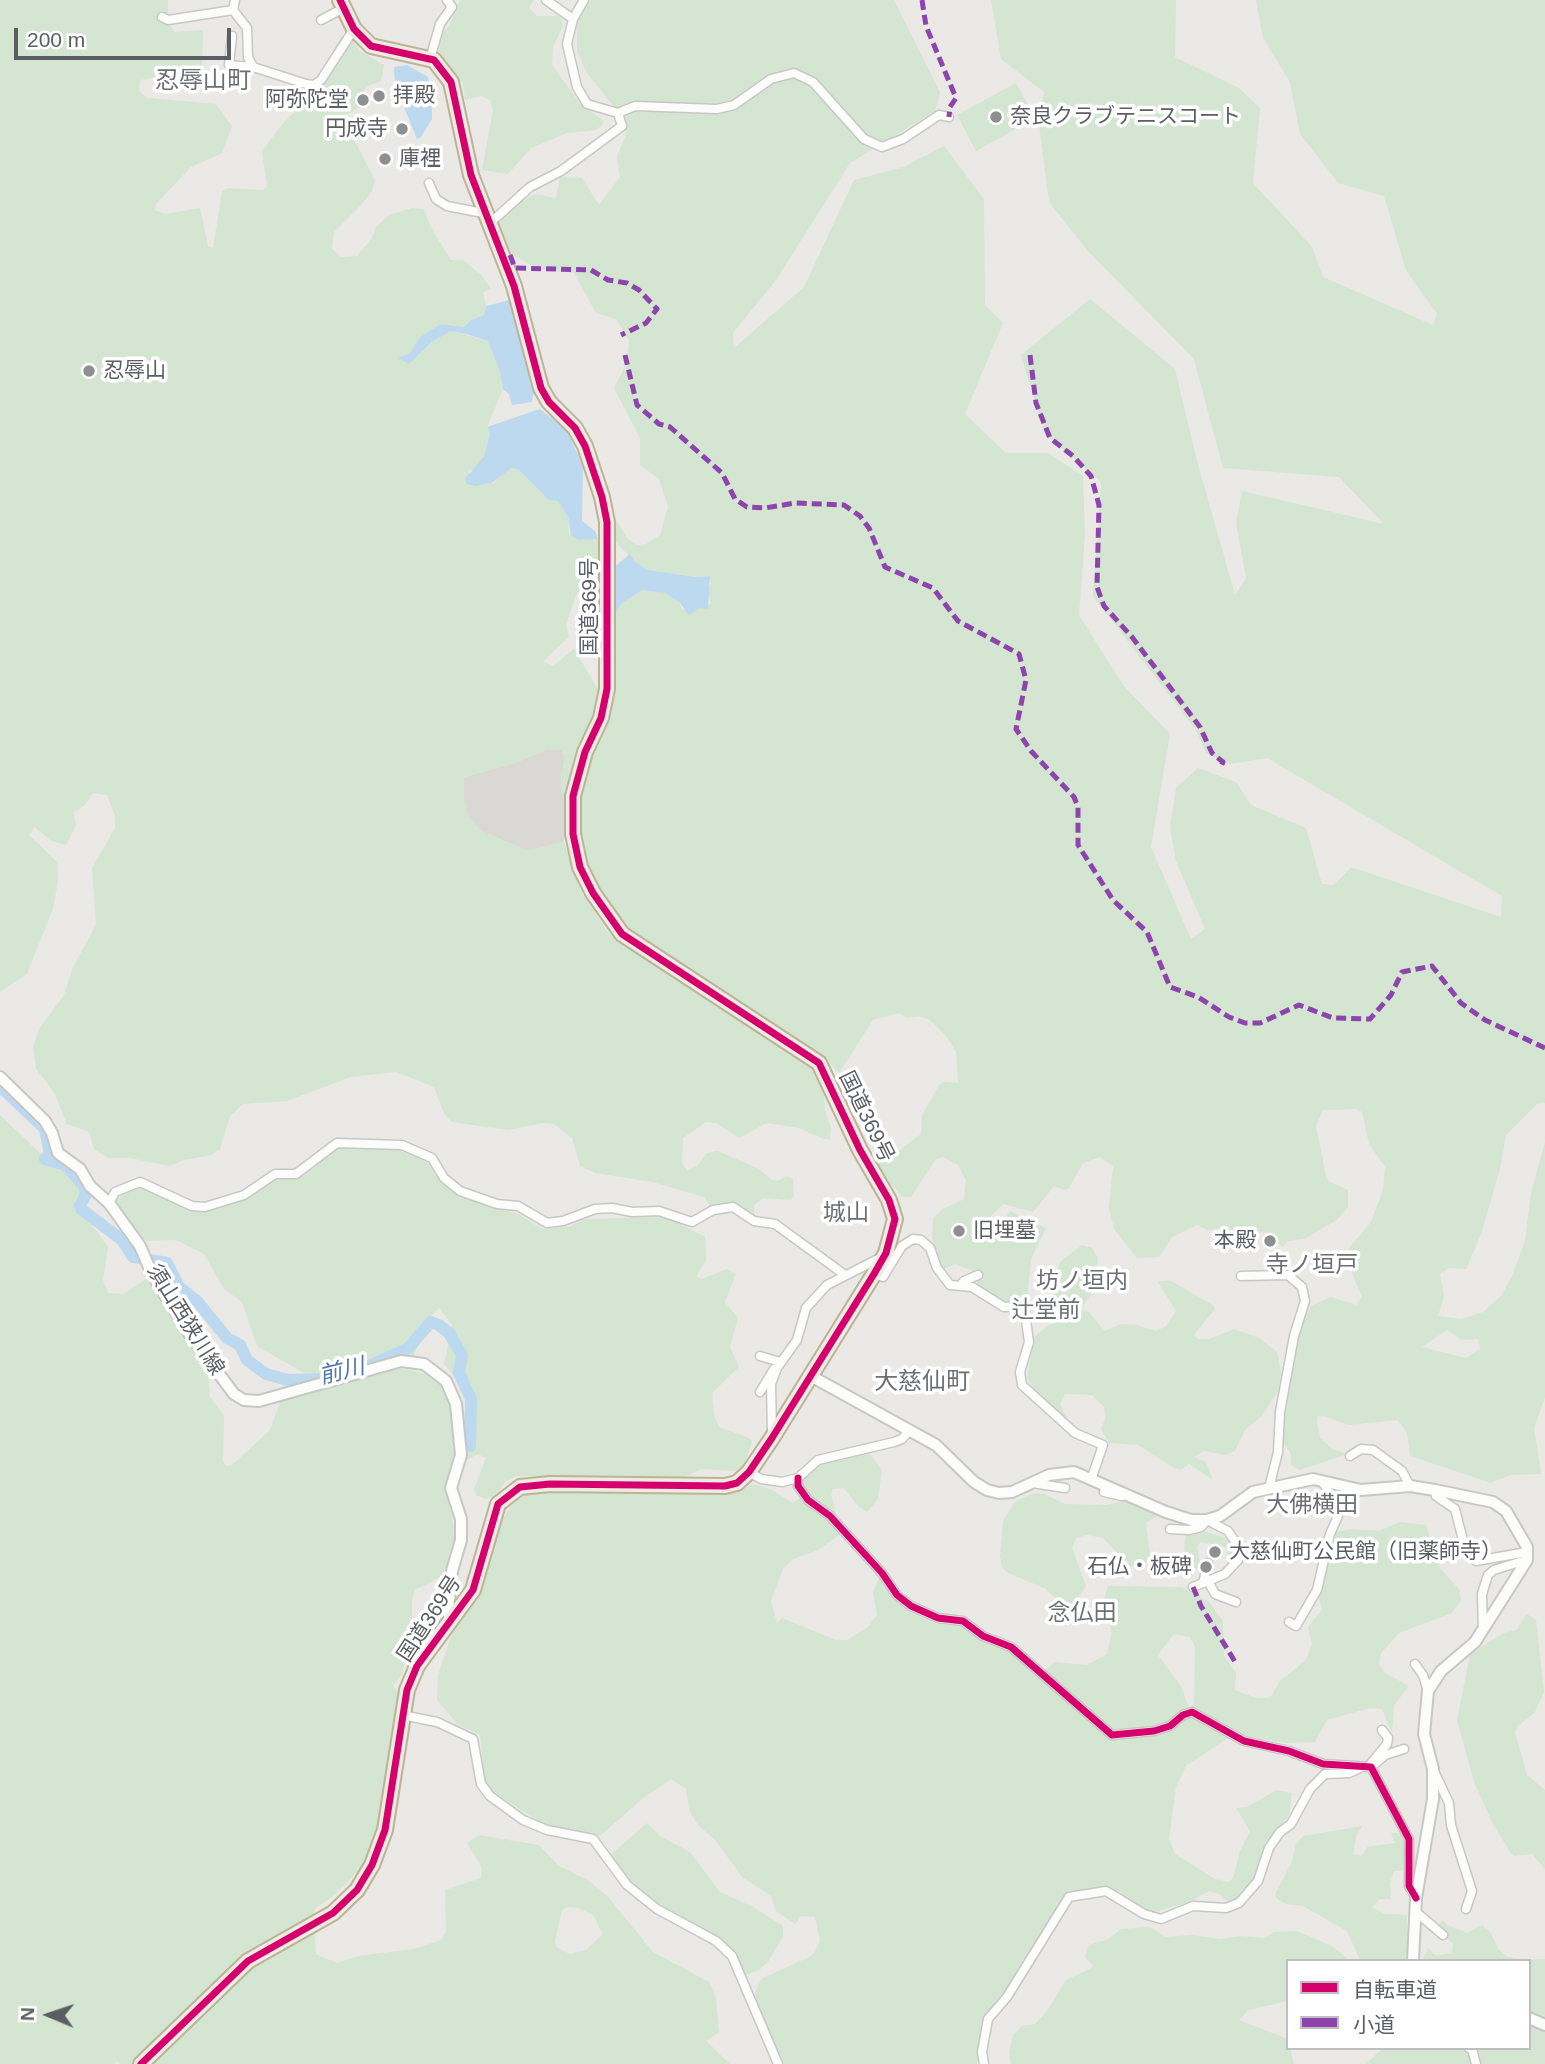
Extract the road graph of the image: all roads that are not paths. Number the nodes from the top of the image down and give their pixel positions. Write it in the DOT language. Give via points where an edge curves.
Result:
graph roads {
  1 [pos="234,0"];
  2 [pos="447,0"];
  3 [pos="546,0"];
  4 [pos="584,0"];
  5 [pos="342,4"];
  6 [pos="233,10"];
  7 [pos="162,17"];
  8 [pos="573,19"];
  9 [pos="321,20"];
  10 [pos="354,29"];
  11 [pos="232,36"];
  12 [pos="430,59"];
  13 [pos="253,67"];
  14 [pos="618,113"];
  15 [pos="949,117"];
  16 [pos="429,183"];
  17 [pos="486,219"];
  18 [pos="0,1077"];
  19 [pos="108,1203"];
  20 [pos="886,1253"];
  21 [pos="874,1274"];
  22 [pos="845,1275"];
  23 [pos="978,1275"];
  24 [pos="1241,1276"];
  25 [pos="960,1286"];
  26 [pos="760,1356"];
  27 [pos="778,1365"];
  28 [pos="809,1375"];
  29 [pos="760,1392"];
  30 [pos="909,1431"];
  31 [pos="772,1438"];
  32 [pos="1350,1456"];
  33 [pos="749,1472"];
  34 [pos="798,1478"];
  35 [pos="1092,1478"];
  36 [pos="1322,1480"];
  37 [pos="1032,1483"];
  38 [pos="1410,1486"];
  39 [pos="1065,1488"];
  40 [pos="1269,1488"];
  41 [pos="1435,1490"];
  42 [pos="1104,1492"];
  43 [pos="1128,1494"];
  44 [pos="1208,1520"];
  45 [pos="1170,1529"];
  46 [pos="1527,1556"];
  47 [pos="1208,1563"];
  48 [pos="1206,1582"];
  49 [pos="1193,1587"];
  50 [pos="1236,1602"];
  51 [pos="450,1621"];
  52 [pos="1289,1622"];
  53 [pos="1483,1631"];
  54 [pos="1415,1664"];
  55 [pos="1428,1691"];
  56 [pos="402,1715"];
  57 [pos="1382,1730"];
  58 [pos="1404,1749"];
  59 [pos="1367,1767"];
  60 [pos="1433,1769"];
  61 [pos="1416,1898"];
  62 [pos="1466,1909"];
  63 [pos="1415,1911"];
  64 [pos="1443,1935"];
  65 [pos="1413,1959"];
  66 [pos="141,2064"];
  67 [pos="778,2064"];
  68 [pos="984,2064"];
  1 -- 6 [label="street"];
  2 -- 12 [label="street" via="452,7 440,23"];
  3 -- 8 [label="street"];
  4 -- 8 [label="street"];
  5 -- 9 [label="street"];
  5 -- 10 [label="highway"];
  6 -- 7 [label="street" via="168,20"];
  6 -- 13 [label="street" via="247,28"];
  8 -- 14 [label="street" via="567,44 577,87 587,104"];
  10 -- 12 [label="highway" via="371,46"];
  10 -- 13 [label="street" via="314,85"];
  11 -- 13 [label="street" via="229,65"];
  12 -- 17 [label="highway, 国道369号" via="450,82 463,146"];
  14 -- 15 [label="street" via="635,106 718,109 734,105 771,79 794,73 813,82 864,139 882,147 939,115"];
  14 -- 17 [label="street" via="622,126"];
  16 -- 17 [label="street" via="436,198 447,206"];
  17 -- 20 [label="highway, 国道369号" via="514,286 541,388 585,446 607,522 607,689 573,796 573,834 580,867 622,934 819,1063 889,1200 895,1219"];
  18 -- 19 [label="main road, 須山西狭川線" via="45,1121 58,1153 80,1169"];
  19 -- 22 [label="street" via="115,1192 140,1182 205,1208 244,1195 275,1174 296,1174 337,1143 402,1145 432,1158 444,1178 460,1191 518,1206 547,1223 612,1208 632,1213 659,1211 692,1222 713,1210 733,1208 754,1221 775,1224"];
  19 -- 51 [label="main road, 須山西狭川線" via="140,1246 152,1274 213,1369 244,1400 259,1401 401,1361 424,1364 446,1381 456,1404 461,1455 451,1488 461,1519 461,1540 452,1571"];
  20 -- 21 [label="highway, 国道369号"];
  20 -- 22 [label="street" via="873,1264"];
  21 -- 25 [label="street" via="883,1277 902,1245 921,1240 930,1248 943,1279"];
  21 -- 28 [label="highway, 国道369号"];
  22 -- 27 [label="street" via="827,1285 806,1308 797,1340"];
  23 -- 25 [label="street"];
  24 -- 40 [label="street" via="1288,1275 1303,1287 1305,1301 1294,1336"];
  25 -- 35 [label="street" via="972,1287 1004,1307 1024,1306 1030,1342 1020,1372 1022,1385 1075,1433 1103,1445"];
  26 -- 27 [label="street"];
  27 -- 29 [label="street"];
  27 -- 31 [label="street" via="771,1384"];
  28 -- 30 [label="main road"];
  28 -- 31 [label="highway, 国道369号"];
  30 -- 34 [label="street" via="894,1442 818,1460"];
  30 -- 37 [label="main road" via="936,1445 987,1490 1012,1492"];
  31 -- 33 [label="highway, 国道369号"];
  32 -- 38 [label="street" via="1361,1448 1373,1450 1402,1471"];
  33 -- 34 [label="street" via="782,1482"];
  33 -- 51 [label="highway, 国道369号" via="726,1486 520,1487 498,1504 473,1590"];
  34 -- 59 [label="street" via="808,1500 830,1516 883,1573 897,1595 911,1606 938,1618 963,1621 983,1636 1011,1647 1112,1735 1154,1731 1192,1712 1244,1741 1323,1764"];
  35 -- 37 [label="main road" via="1062,1472"];
  35 -- 43 [label="main road"];
  36 -- 38 [label="main road" via="1361,1490"];
  36 -- 40 [label="main road"];
  36 -- 52 [label="street" via="1338,1516 1317,1590 1296,1626"];
  37 -- 39 [label="street"];
  38 -- 41 [label="main road"];
  40 -- 44 [label="main road" via="1253,1492"];
  41 -- 46 [label="main road" via="1493,1502 1506,1511"];
  41 -- 46 [label="street" via="1436,1496 1455,1508 1465,1548 1476,1561"];
  42 -- 43 [label="street"];
  43 -- 44 [label="main road" via="1166,1512"];
  44 -- 45 [label="street" via="1189,1530"];
  44 -- 48 [label="street" via="1228,1531 1238,1560 1225,1574"];
  46 -- 53 [label="main road"];
  46 -- 53 [label="street" via="1488,1575 1482,1594"];
  47 -- 48 [label="street"];
  48 -- 49 [label="street"];
  48 -- 50 [label="street" via="1215,1594"];
  51 -- 56 [label="highway, 国道369号" via="417,1666"];
  53 -- 55 [label="main road" via="1441,1671"];
  54 -- 55 [label="street"];
  55 -- 60 [label="main road" via="1424,1734"];
  56 -- 66 [label="highway, 国道369号" via="385,1830 357,1890 333,1913 248,1961"];
  56 -- 67 [label="street" via="437,1722 472,1739 481,1784 490,1796 523,1820 593,1839 627,1885 657,1909 716,1941 732,1956"];
  57 -- 59 [label="street" via="1387,1744"];
  58 -- 59 [label="street"];
  59 -- 61 [label="street" via="1409,1839 1409,1886"];
  59 -- 68 [label="street" via="1325,1774 1310,1789 1291,1824 1269,1848 1258,1881 1240,1903 1226,1908 1193,1906 1161,1919 1106,1891 1069,1897 1007,1997 988,2019"];
  60 -- 61 [label="main road" via="1433,1799"];
  60 -- 62 [label="street" via="1449,1802 1451,1825 1472,1891"];
  61 -- 63 [label="main road"];
  63 -- 64 [label="street"];
  63 -- 65 [label="main road"];
}
